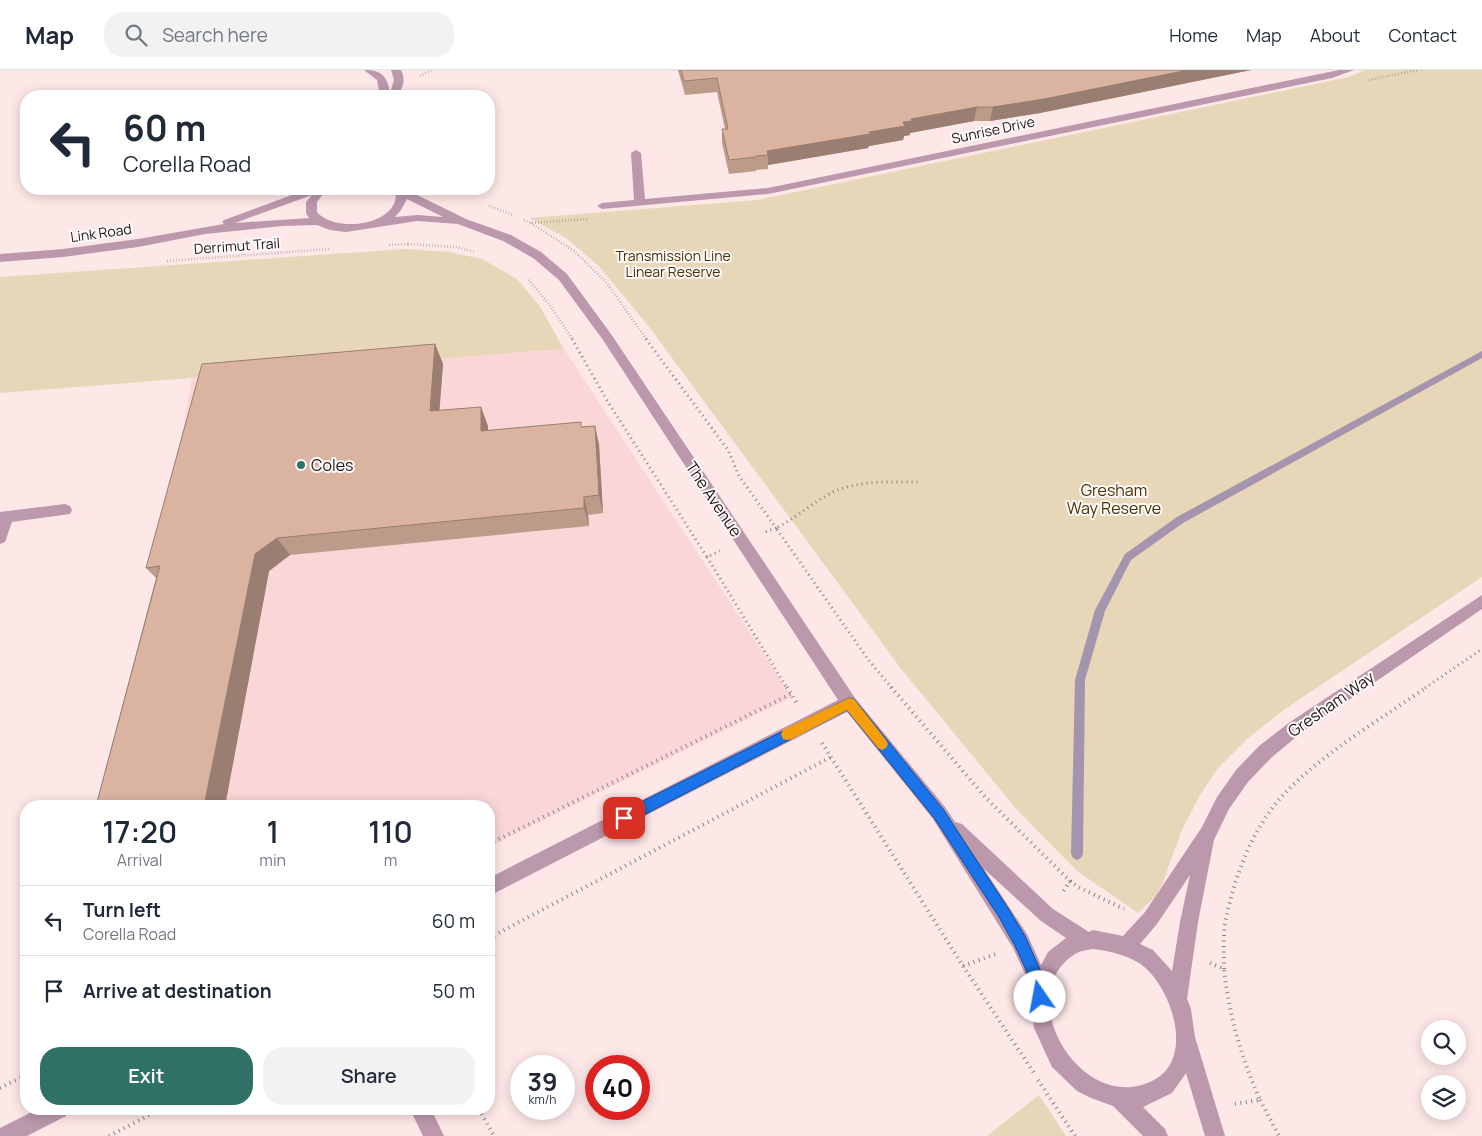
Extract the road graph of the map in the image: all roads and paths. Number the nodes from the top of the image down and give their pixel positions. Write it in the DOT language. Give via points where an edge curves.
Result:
graph roads {
  1 [pos="370,70"];
  2 [pos="397,70"];
  3 [pos="1350,70"];
  4 [pos="379,75"];
  5 [pos="384,90"];
  6 [pos="397,90"];
  7 [pos="636,153"];
  8 [pos="301,195"];
  9 [pos="316,195"];
  10 [pos="401,195"];
  11 [pos="409,195"];
  12 [pos="640,202"];
  13 [pos="602,206"];
  14 [pos="417,218"];
  15 [pos="317,221"];
  16 [pos="462,221"];
  17 [pos="379,222"];
  18 [pos="205,230"];
  19 [pos="388,245"];
  20 [pos="339,249"];
  21 [pos="0,258"];
  22 [pos="162,262"];
  23 [pos="918,482"];
  24 [pos="65,510"];
  25 [pos="3,518"];
  26 [pos="776,528"];
  27 [pos="0,538"];
  28 [pos="1482,601"];
  29 [pos="1482,649"];
  30 [pos="792,694"];
  31 [pos="849,703"];
  32 [pos="831,757"];
  33 [pos="938,813"];
  34 [pos="1208,833"];
  35 [pos="495,841"];
  36 [pos="495,884"];
  37 [pos="495,935"];
  38 [pos="1085,940"];
  39 [pos="1127,946"];
  40 [pos="962,966"];
  41 [pos="1224,969"];
  42 [pos="1040,985"];
  43 [pos="1178,997"];
  44 [pos="1186,1040"];
  45 [pos="20,1078"];
  46 [pos="0,1088"];
  47 [pos="1118,1098"];
  48 [pos="1260,1100"];
  49 [pos="47,1115"];
  50 [pos="149,1115"];
  51 [pos="423,1115"];
  52 [pos="482,1115"];
  53 [pos="6,1136"];
  54 [pos="109,1136"];
  55 [pos="434,1136"];
  56 [pos="494,1136"];
  57 [pos="1075,1136"];
  58 [pos="1158,1136"];
  59 [pos="1215,1136"];
  60 [pos="1279,1136"];
  1 -- 4 [label="street"];
  2 -- 4 [label="street"];
  2 -- 6 [label="street"];
  3 -- 12 [label="street, Sunrise Drive" via="768,191"];
  4 -- 5 [label="street"];
  7 -- 12 [label="street"];
  8 -- 18 [label="street, Link Road"];
  9 -- 15 [label="street" via="311,204"];
  10 -- 17 [label="street" via="397,209"];
  11 -- 16 [label="street, The Avenue"];
  12 -- 13 [label="street, Sunrise Drive"];
  14 -- 16 [label="street, The Avenue"];
  14 -- 17 [label="street, The Avenue"];
  14 -- 19 [label="path" via="408,244"];
  15 -- 17 [label="street, The Avenue" via="338,229 366,227"];
  15 -- 18 [label="street, Link Road"];
  16 -- 31 [label="street, The Avenue" via="507,238 537,255 563,277 607,337"];
  18 -- 21 [label="street, Link Road" via="82,251"];
  20 -- 22 [label="path, Derrimut Trail"];
  23 -- 26 [label="path" via="852,485 832,492"];
  24 -- 25 [label="street"];
  25 -- 27 [label="street"];
  28 -- 34 [label="street, Gresham Way" via="1296,726 1265,752 1223,803"];
  29 -- 41 [label="path" via="1335,750 1284,794 1257,831 1238,875 1225,925"];
  30 -- 35 [label="path"];
  31 -- 33 [label="street, The Avenue"];
  31 -- 36 [label="street"];
  32 -- 37 [label="path"];
  33 -- 38 [label="street, The Avenue" via="1047,915"];
  33 -- 42 [label="street, The Avenue" via="1020,941"];
  34 -- 39 [label="street, Gresham Way" via="1151,918"];
  34 -- 43 [label="street, Gresham Way" via="1189,922"];
  38 -- 39 [label="street" via="1106,940"];
  38 -- 42 [label="street" via="1065,948 1049,964"];
  39 -- 43 [label="street" via="1153,964"];
  40 -- 57 [label="path"];
  42 -- 47 [label="street" via="1039,1008 1044,1033 1056,1056 1074,1076 1095,1090"];
  43 -- 44 [label="street" via="1185,1018"];
  44 -- 47 [label="street" via="1180,1066 1165,1086 1144,1097"];
  44 -- 59 [label="street"];
  45 -- 46 [label="path"];
  47 -- 58 [label="street"];
  48 -- 60 [label="path"];
  49 -- 53 [label="street"];
  50 -- 54 [label="path"];
  51 -- 55 [label="street"];
  52 -- 56 [label="path"];
}
